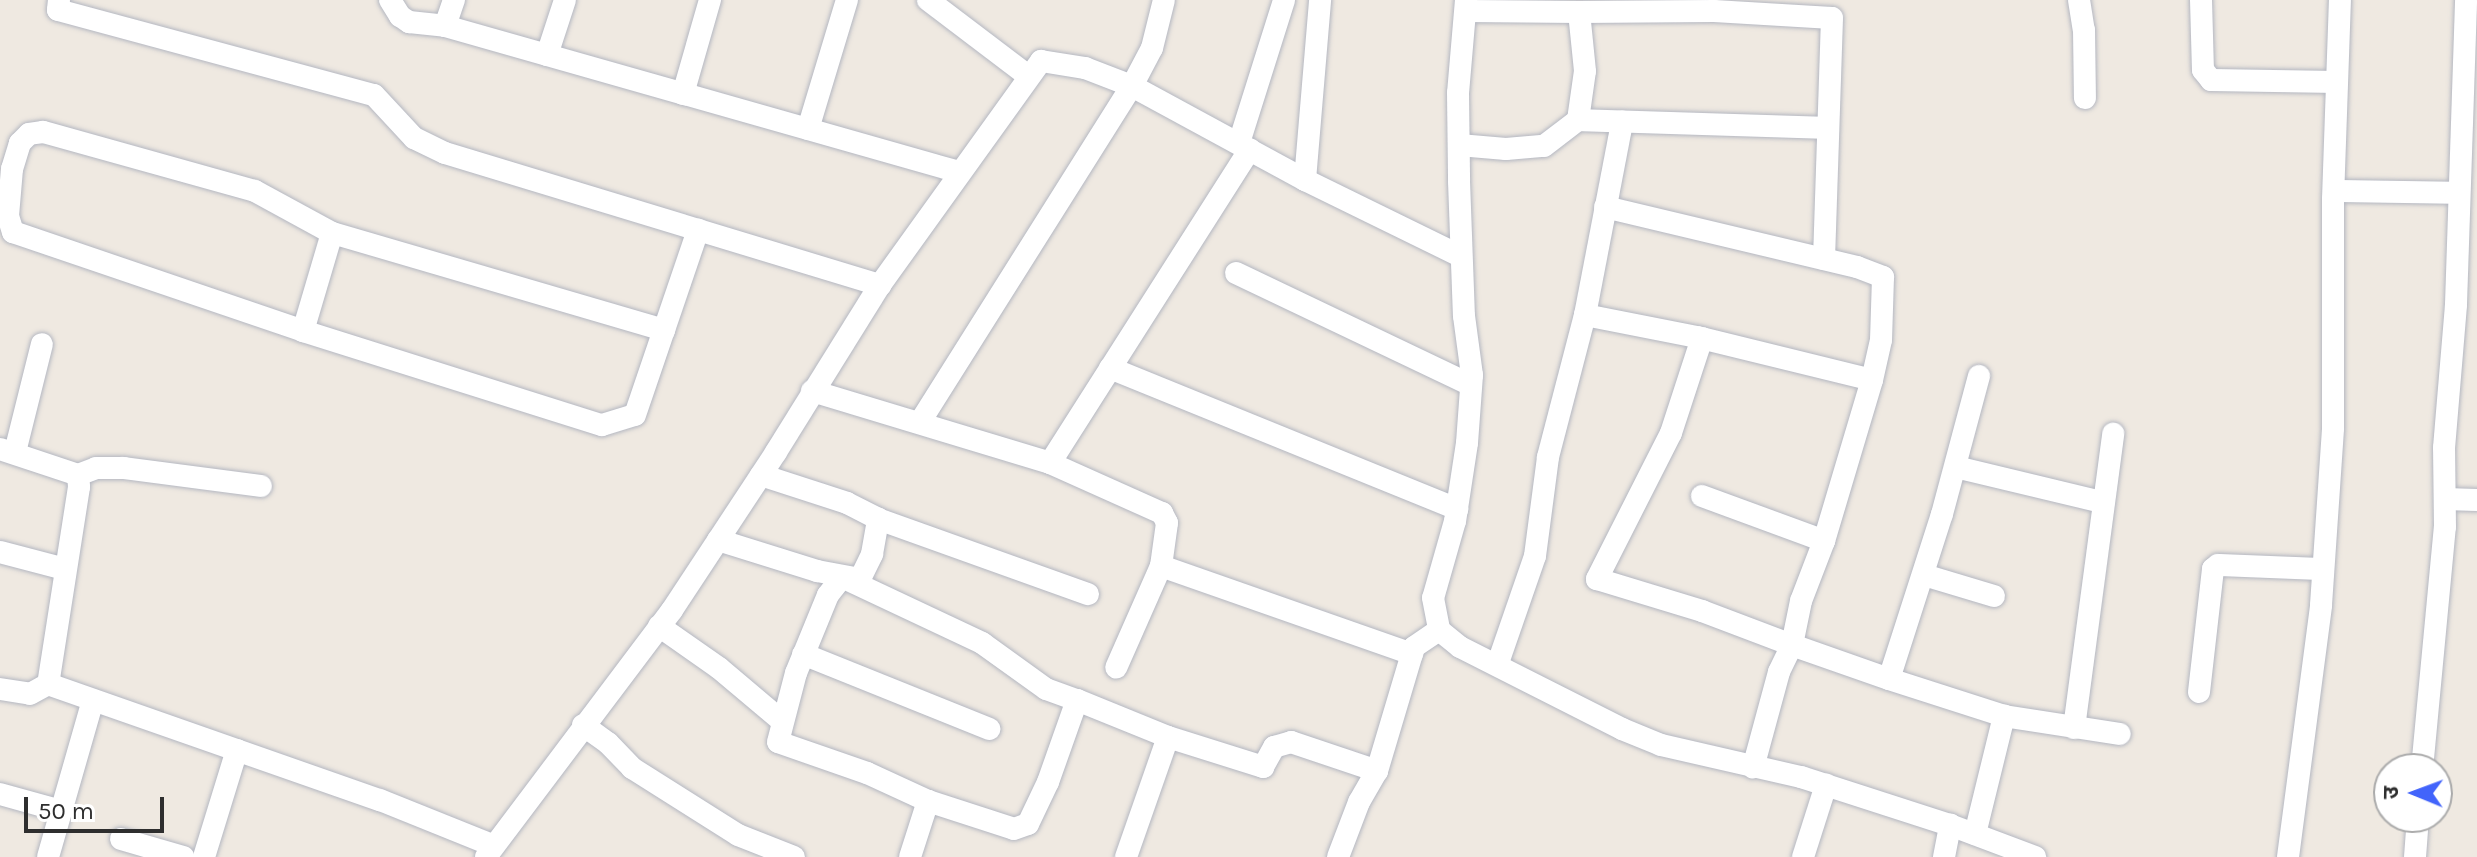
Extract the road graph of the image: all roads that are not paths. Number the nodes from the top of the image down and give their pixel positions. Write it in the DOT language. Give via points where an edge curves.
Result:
graph roads {
  1 [pos="59,0"];
  2 [pos="390,0"];
  3 [pos="454,0"];
  4 [pos="565,0"];
  5 [pos="710,0"];
  6 [pos="847,0"];
  7 [pos="928,0"];
  8 [pos="1164,0"];
  9 [pos="1284,0"];
  10 [pos="1320,0"];
  11 [pos="2079,0"];
  12 [pos="2201,0"];
  13 [pos="2340,0"];
  14 [pos="2466,0"];
  15 [pos="1466,5"];
  16 [pos="1579,12"];
  17 [pos="445,26"];
  18 [pos="547,55"];
  19 [pos="1028,76"];
  20 [pos="2337,82"];
  21 [pos="1132,86"];
  22 [pos="683,94"];
  23 [pos="2085,98"];
  24 [pos="1578,120"];
  25 [pos="1622,122"];
  26 [pos="1827,128"];
  27 [pos="808,129"];
  28 [pos="1459,145"];
  29 [pos="1244,146"];
  30 [pos="959,172"];
  31 [pos="1305,180"];
  32 [pos="2334,191"];
  33 [pos="2458,193"];
  34 [pos="1605,207"];
  35 [pos="698,230"];
  36 [pos="332,233"];
  37 [pos="1460,256"];
  38 [pos="1824,259"];
  39 [pos="1236,273"];
  40 [pos="880,285"];
  41 [pos="1585,315"];
  42 [pos="664,330"];
  43 [pos="303,331"];
  44 [pos="1702,338"];
  45 [pos="42,344"];
  46 [pos="1110,368"];
  47 [pos="1979,376"];
  48 [pos="1872,380"];
  49 [pos="1471,385"];
  50 [pos="812,391"];
  51 [pos="920,422"];
  52 [pos="2113,434"];
  53 [pos="7,451"];
  54 [pos="1050,463"];
  55 [pos="1956,467"];
  56 [pos="78,475"];
  57 [pos="761,475"];
  58 [pos="261,486"];
  59 [pos="1702,496"];
  60 [pos="2445,499"];
  61 [pos="2477,500"];
  62 [pos="2102,502"];
  63 [pos="1457,509"];
  64 [pos="878,519"];
  65 [pos="718,540"];
  66 [pos="1824,541"];
  67 [pos="0,552"];
  68 [pos="1161,566"];
  69 [pos="65,569"];
  70 [pos="2322,569"];
  71 [pos="1924,575"];
  72 [pos="842,577"];
  73 [pos="1088,594"];
  74 [pos="1994,596"];
  75 [pos="659,626"];
  76 [pos="1439,630"];
  77 [pos="1792,645"];
  78 [pos="803,654"];
  79 [pos="1412,654"];
  80 [pos="1498,663"];
  81 [pos="1116,668"];
  82 [pos="1889,679"];
  83 [pos="48,684"];
  84 [pos="0,689"];
  85 [pos="2199,692"];
  86 [pos="93,700"];
  87 [pos="1077,700"];
  88 [pos="2004,716"];
  89 [pos="782,721"];
  90 [pos="583,725"];
  91 [pos="2074,728"];
  92 [pos="990,729"];
  93 [pos="2120,734"];
  94 [pos="1168,737"];
  95 [pos="237,750"];
  96 [pos="2423,753"];
  97 [pos="1753,768"];
  98 [pos="1377,771"];
  99 [pos="1826,785"];
  100 [pos="0,794"];
  101 [pos="928,801"];
  102 [pos="61,811"];
  103 [pos="1950,825"];
  104 [pos="2417,833"];
  105 [pos="1975,834"];
  106 [pos="121,839"];
  107 [pos="489,851"];
  108 [pos="1342,856"];
  109 [pos="48,857"];
  110 [pos="183,857"];
  111 [pos="204,857"];
  112 [pos="794,857"];
  113 [pos="910,857"];
  114 [pos="1126,857"];
  115 [pos="1803,857"];
  116 [pos="1944,857"];
  117 [pos="2035,857"];
  118 [pos="2288,857"];
  119 [pos="2415,857"];
  1 -- 35 [label="street" via="58,10 374,95 414,138 445,153"];
  2 -- 17 [label="street" via="409,22"];
  3 -- 17 [label="street"];
  4 -- 18 [label="street"];
  5 -- 22 [label="street"];
  6 -- 27 [label="street"];
  7 -- 19 [label="street"];
  8 -- 21 [label="street" via="1152,48"];
  9 -- 29 [label="street"];
  10 -- 31 [label="street"];
  11 -- 23 [label="street"];
  12 -- 20 [label="street" via="2203,70 2211,80"];
  13 -- 20 [label="street"];
  14 -- 33 [label="street"];
  15 -- 16 [label="street"];
  15 -- 28 [label="street"];
  16 -- 24 [label="street" via="1585,71"];
  16 -- 26 [label="street" via="1714,11 1832,18"];
  17 -- 18 [label="street"];
  18 -- 22 [label="street"];
  19 -- 21 [label="street" via="1041,61 1085,68"];
  19 -- 30 [label="street"];
  20 -- 32 [label="street"];
  21 -- 29 [label="street"];
  21 -- 51 [label="street"];
  22 -- 27 [label="street"];
  24 -- 25 [label="street"];
  24 -- 28 [label="street" via="1544,146"];
  25 -- 26 [label="street"];
  25 -- 34 [label="street"];
  26 -- 38 [label="street"];
  27 -- 30 [label="street"];
  28 -- 37 [label="street"];
  29 -- 31 [label="street"];
  29 -- 46 [label="street"];
  30 -- 40 [label="street"];
  31 -- 37 [label="street"];
  32 -- 33 [label="street"];
  32 -- 70 [label="street" via="2333,428"];
  33 -- 60 [label="street"];
  34 -- 38 [label="street"];
  34 -- 41 [label="street"];
  35 -- 40 [label="street"];
  35 -- 42 [label="street"];
  36 -- 42 [label="street"];
  36 -- 43 [label="street"];
  36 -- 43 [label="street" via="255,191 43,132 29,134 20,143 12,169 8,216 13,232"];
  37 -- 49 [label="street"];
  38 -- 48 [label="street" via="1883,277 1881,340"];
  39 -- 49 [label="street"];
  40 -- 50 [label="street"];
  41 -- 44 [label="street"];
  41 -- 80 [label="street" via="1548,457 1535,556"];
  42 -- 43 [label="street" via="635,415 602,425"];
  44 -- 48 [label="street"];
  44 -- 77 [label="street" via="1671,433 1597,579"];
  45 -- 53 [label="street"];
  46 -- 54 [label="street"];
  46 -- 63 [label="street"];
  47 -- 55 [label="street"];
  48 -- 66 [label="street"];
  49 -- 63 [label="street"];
  50 -- 51 [label="street"];
  50 -- 57 [label="street"];
  51 -- 54 [label="street"];
  52 -- 62 [label="street"];
  53 -- 56 [label="street"];
  54 -- 68 [label="street" via="1162,513 1167,523"];
  55 -- 62 [label="street"];
  55 -- 71 [label="street"];
  56 -- 58 [label="street" via="96,468 124,468"];
  56 -- 69 [label="street"];
  57 -- 64 [label="street" via="847,503"];
  57 -- 65 [label="street"];
  59 -- 66 [label="street"];
  60 -- 61 [label="street"];
  60 -- 96 [label="street"];
  62 -- 91 [label="street"];
  63 -- 76 [label="street" via="1433,598"];
  64 -- 72 [label="street" via="872,554 860,579"];
  64 -- 73 [label="street"];
  65 -- 72 [label="street"];
  65 -- 75 [label="street"];
  66 -- 77 [label="street" via="1801,601"];
  67 -- 69 [label="street"];
  68 -- 79 [label="street"];
  68 -- 81 [label="street"];
  69 -- 83 [label="street"];
  70 -- 85 [label="street" via="2213,569"];
  70 -- 118 [label="street"];
  71 -- 74 [label="street"];
  71 -- 82 [label="street"];
  72 -- 78 [label="street" via="828,595"];
  72 -- 87 [label="street" via="982,643 1046,689"];
  75 -- 89 [label="street"];
  75 -- 90 [label="street"];
  76 -- 79 [label="street"];
  76 -- 80 [label="street" via="1460,647"];
  77 -- 82 [label="street"];
  77 -- 97 [label="street" via="1779,672"];
  78 -- 89 [label="street"];
  78 -- 92 [label="street"];
  79 -- 98 [label="street"];
  80 -- 97 [label="street" via="1661,745"];
  82 -- 88 [label="street"];
  83 -- 84 [label="street" via="30,694"];
  83 -- 86 [label="street"];
  86 -- 95 [label="street"];
  86 -- 102 [label="street"];
  87 -- 94 [label="street"];
  87 -- 101 [label="street" via="1028,824 1014,829"];
  88 -- 91 [label="street"];
  88 -- 105 [label="street"];
  89 -- 101 [label="street" via="778,742"];
  90 -- 107 [label="street"];
  90 -- 112 [label="street" via="667,791 738,835"];
  91 -- 93 [label="street"];
  94 -- 98 [label="street" via="1263,767 1274,747 1291,742"];
  94 -- 114 [label="street"];
  95 -- 107 [label="street" via="380,800"];
  95 -- 111 [label="street"];
  97 -- 99 [label="street"];
  98 -- 108 [label="street" via="1359,802"];
  99 -- 103 [label="street"];
  99 -- 115 [label="street"];
  100 -- 102 [label="street"];
  101 -- 113 [label="street"];
  102 -- 109 [label="street"];
  103 -- 105 [label="street"];
  103 -- 116 [label="street"];
  104 -- 119 [label="street"];
  105 -- 117 [label="street"];
  106 -- 110 [label="street"];
}
